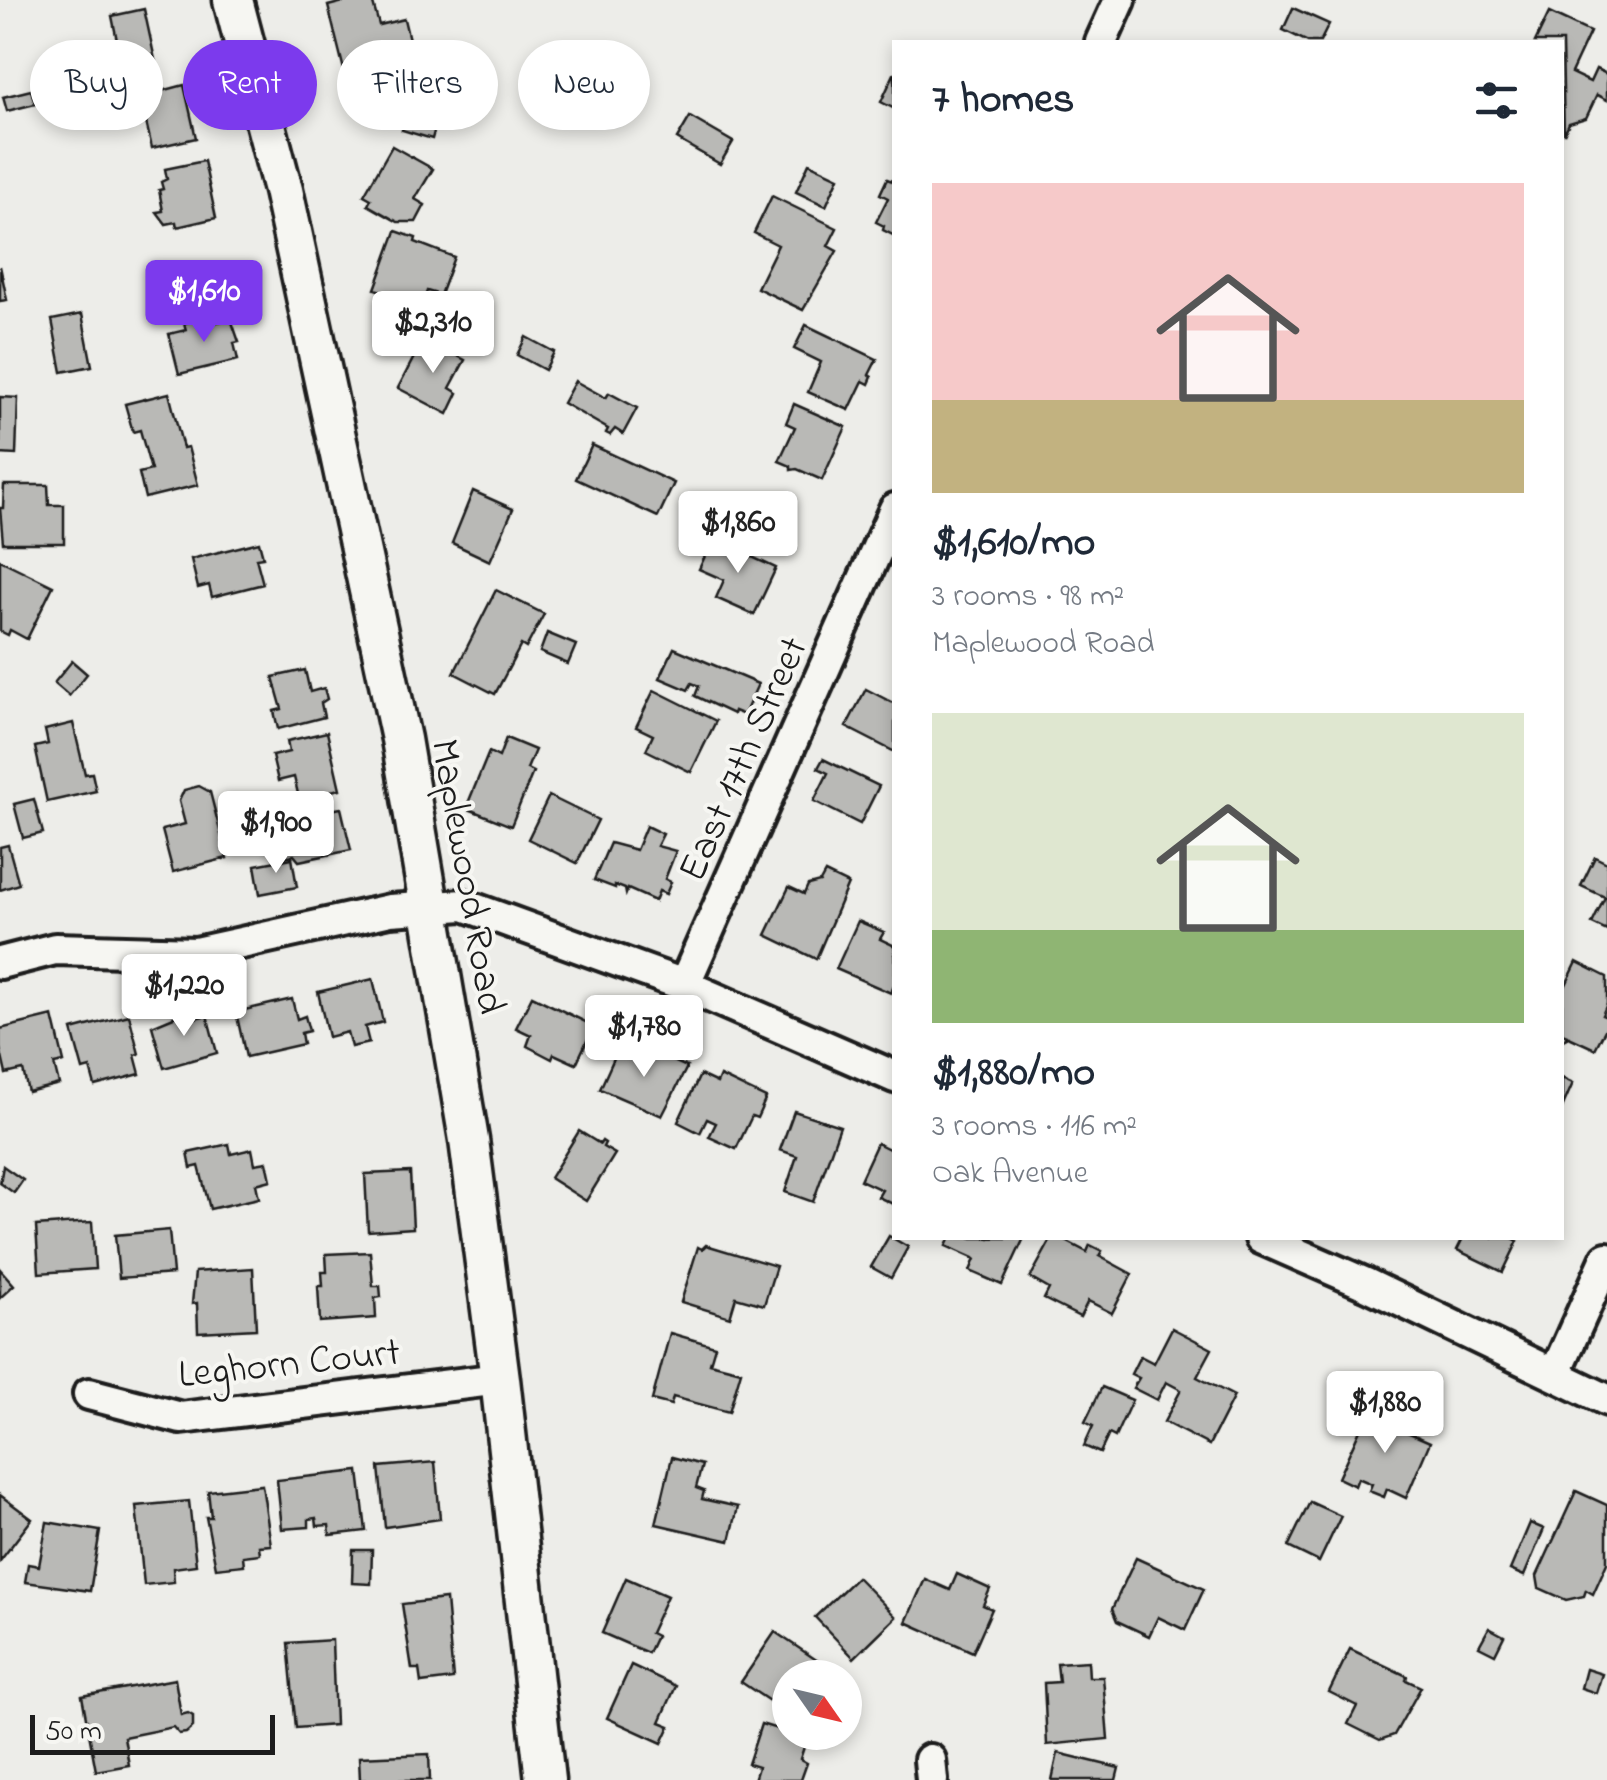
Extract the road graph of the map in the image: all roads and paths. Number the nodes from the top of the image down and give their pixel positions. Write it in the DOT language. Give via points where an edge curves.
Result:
graph roads {
  1 [pos="233,0"];
  2 [pos="1120,0"];
  3 [pos="1102,40"];
  4 [pos="892,516"];
  5 [pos="431,907"];
  6 [pos="0,963"];
  7 [pos="684,985"];
  8 [pos="892,1076"];
  9 [pos="1265,1240"];
  10 [pos="1607,1258"];
  11 [pos="1555,1374"];
  12 [pos="500,1378"];
  13 [pos="89,1394"];
  14 [pos="1607,1400"];
  15 [pos="544,1780"];
  1 -- 5 [label="street, Maplewood Road" via="283,190 402,739"];
  2 -- 3 [label="street"];
  4 -- 7 [label="street, East 17th Street"];
  5 -- 6 [label="street" via="390,910 196,954 55,948"];
  5 -- 7 [label="street" via="464,904"];
  5 -- 12 [label="street, Maplewood Road"];
  7 -- 8 [label="street"];
  9 -- 11 [label="street"];
  10 -- 11 [label="street"];
  11 -- 14 [label="street"];
  12 -- 13 [label="street, Leghorn Court" via="181,1418"];
  12 -- 15 [label="street, Maplewood Road"];
}
